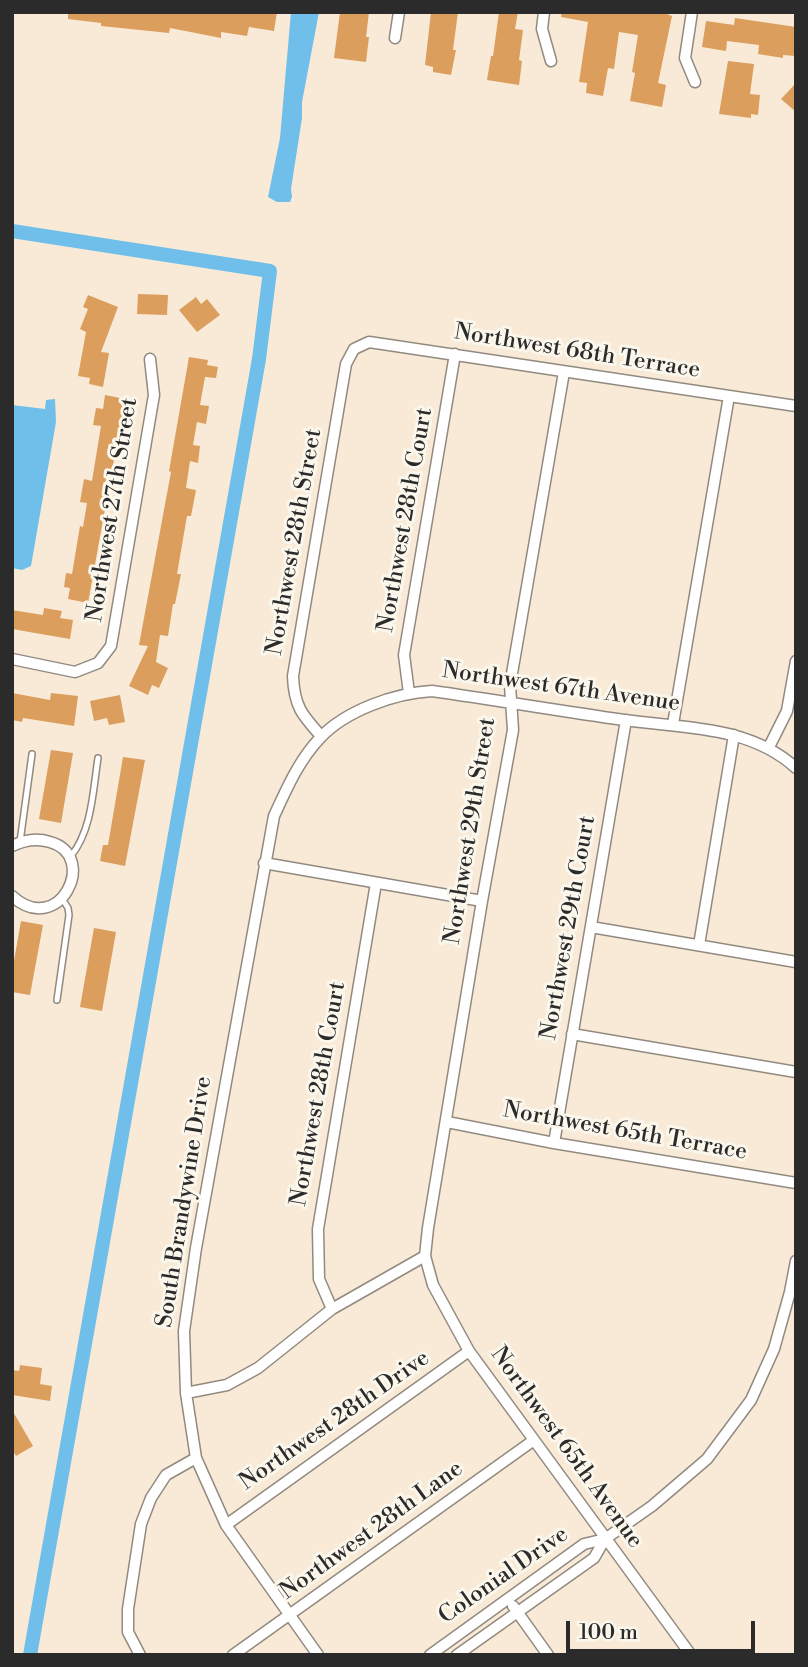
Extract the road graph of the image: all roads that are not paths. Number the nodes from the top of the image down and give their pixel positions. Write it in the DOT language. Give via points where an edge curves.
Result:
graph roads {
  1 [pos="399,12"];
  2 [pos="544,12"];
  3 [pos="692,12"];
  4 [pos="395,38"];
  5 [pos="551,61"];
  6 [pos="695,82"];
  7 [pos="354,349"];
  8 [pos="455,354"];
  9 [pos="150,359"];
  10 [pos="564,372"];
  11 [pos="729,396"];
  12 [pos="796,406"];
  13 [pos="12,659"];
  14 [pos="796,660"];
  15 [pos="409,693"];
  16 [pos="511,702"];
  17 [pos="626,720"];
  18 [pos="673,724"];
  19 [pos="734,735"];
  20 [pos="321,736"];
  21 [pos="769,747"];
  22 [pos="32,754"];
  23 [pos="98,758"];
  24 [pos="796,768"];
  25 [pos="16,844"];
  26 [pos="71,856"];
  27 [pos="264,863"];
  28 [pos="376,883"];
  29 [pos="12,897"];
  30 [pos="63,900"];
  31 [pos="482,901"];
  32 [pos="591,927"];
  33 [pos="699,945"];
  34 [pos="796,962"];
  35 [pos="57,1000"];
  36 [pos="572,1034"];
  37 [pos="796,1072"];
  38 [pos="447,1122"];
  39 [pos="554,1143"];
  40 [pos="796,1183"];
  41 [pos="425,1256"];
  42 [pos="796,1261"];
  43 [pos="332,1309"];
  44 [pos="470,1352"];
  45 [pos="186,1393"];
  46 [pos="534,1440"];
  47 [pos="196,1458"];
  48 [pos="226,1525"];
  49 [pos="605,1539"];
  50 [pos="508,1599"];
  51 [pos="516,1611"];
  52 [pos="289,1616"];
  53 [pos="141,1655"];
  54 [pos="233,1655"];
  55 [pos="318,1655"];
  56 [pos="430,1655"];
  57 [pos="457,1655"];
  58 [pos="548,1655"];
  59 [pos="691,1655"];
  1 -- 4 [label="street"];
  2 -- 5 [label="street" via="542,29"];
  3 -- 6 [label="street" via="685,58"];
  7 -- 8 [label="street, Northwest 68th Terrace" via="369,342"];
  7 -- 20 [label="street, Northwest 28th Street" via="346,364 293,676 294,697 302,715"];
  8 -- 10 [label="street, Northwest 68th Terrace"];
  8 -- 15 [label="street, Northwest 28th Court" via="404,655"];
  9 -- 13 [label="street, Northwest 27th Street" via="154,395 111,646 98,663 75,672"];
  10 -- 11 [label="street, Northwest 68th Terrace"];
  10 -- 16 [label="street, Northwest 29th Street" via="510,685"];
  11 -- 12 [label="street, Northwest 68th Terrace"];
  11 -- 18 [label="street"];
  14 -- 21 [label="street" via="787,711"];
  15 -- 16 [label="street, Northwest 67th Avenue" via="432,691"];
  15 -- 20 [label="street, Northwest 67th Avenue" via="377,703"];
  16 -- 17 [label="street, Northwest 67th Avenue"];
  16 -- 31 [label="street, Northwest 29th Street" via="513,730"];
  17 -- 18 [label="street, Northwest 67th Avenue"];
  17 -- 32 [label="street, Northwest 29th Court"];
  18 -- 19 [label="street, Northwest 67th Avenue"];
  19 -- 21 [label="street, Northwest 67th Avenue"];
  19 -- 33 [label="street"];
  20 -- 27 [label="street, South Brandywine Drive" via="278,806"];
  21 -- 24 [label="street, Northwest 67th Avenue"];
  22 -- 25 [label="lane"];
  23 -- 26 [label="lane" via="85,832"];
  25 -- 26 [label="street" via="48,841"];
  26 -- 30 [label="street" via="71,881"];
  27 -- 28 [label="street"];
  27 -- 45 [label="street, South Brandywine Drive" via="196,1248 184,1331"];
  28 -- 31 [label="street"];
  28 -- 43 [label="street, Northwest 28th Court" via="318,1229 319,1279"];
  29 -- 30 [label="street" via="41,908"];
  30 -- 35 [label="lane" via="69,915"];
  31 -- 38 [label="street, Northwest 29th Street"];
  32 -- 33 [label="street"];
  32 -- 36 [label="street, Northwest 29th Court"];
  33 -- 34 [label="street"];
  36 -- 37 [label="street"];
  36 -- 39 [label="street, Northwest 29th Court"];
  38 -- 39 [label="street, Northwest 65th Terrace"];
  38 -- 41 [label="street, Northwest 29th Street"];
  39 -- 40 [label="street, Northwest 65th Terrace"];
  41 -- 43 [label="street"];
  41 -- 44 [label="street, Northwest 65th Avenue" via="433,1285"];
  42 -- 49 [label="street, Colonial Drive" via="774,1349 751,1400 706,1459"];
  43 -- 45 [label="street" via="258,1368 226,1385"];
  44 -- 46 [label="street, Northwest 65th Avenue"];
  44 -- 48 [label="street, Northwest 28th Drive"];
  45 -- 47 [label="street, South Brandywine Drive"];
  46 -- 49 [label="street, Northwest 65th Avenue"];
  46 -- 52 [label="street, Northwest 28th Lane"];
  47 -- 48 [label="street, South Brandywine Drive"];
  47 -- 53 [label="street" via="166,1475 150,1498 141,1524 128,1632"];
  48 -- 52 [label="street, South Brandywine Drive"];
  49 -- 50 [label="street, Colonial Drive" via="584,1544"];
  49 -- 51 [label="street, Colonial Drive" via="594,1558"];
  49 -- 59 [label="street, Northwest 65th Avenue"];
  50 -- 51 [label="street"];
  50 -- 56 [label="street, Colonial Drive"];
  51 -- 57 [label="street, Colonial Drive"];
  51 -- 58 [label="street"];
  52 -- 54 [label="street, Northwest 28th Lane"];
  52 -- 55 [label="street, South Brandywine Drive"];
}
